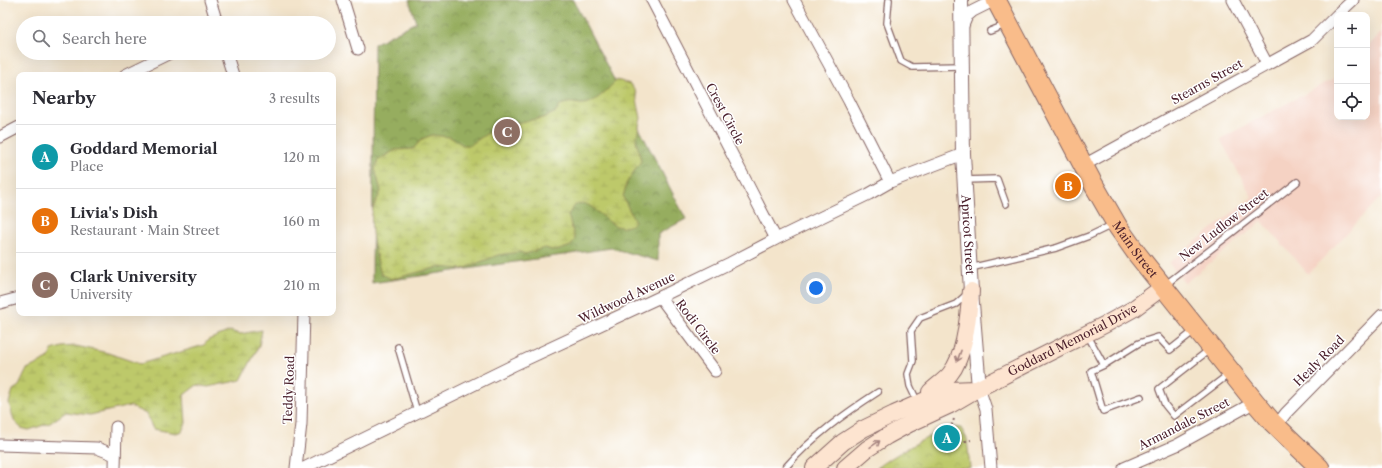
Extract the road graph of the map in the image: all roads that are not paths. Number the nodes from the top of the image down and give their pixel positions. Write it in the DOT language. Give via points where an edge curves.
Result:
graph roads {
  1 [pos="210,0"];
  2 [pos="343,0"];
  3 [pos="652,0"];
  4 [pos="794,0"];
  5 [pos="889,0"];
  6 [pos="961,0"];
  7 [pos="995,0"];
  8 [pos="1233,0"];
  9 [pos="1353,0"];
  10 [pos="1340,12"];
  11 [pos="215,16"];
  12 [pos="1334,18"];
  13 [pos="1008,23"];
  14 [pos="961,30"];
  15 [pos="990,31"];
  16 [pos="358,49"];
  17 [pos="156,60"];
  18 [pos="228,60"];
  19 [pos="1267,64"];
  20 [pos="961,66"];
  21 [pos="131,72"];
  22 [pos="232,72"];
  23 [pos="16,129"];
  24 [pos="0,137"];
  25 [pos="963,154"];
  26 [pos="1084,165"];
  27 [pos="964,180"];
  28 [pos="890,182"];
  29 [pos="1297,182"];
  30 [pos="1006,204"];
  31 [pos="1116,223"];
  32 [pos="776,239"];
  33 [pos="970,268"];
  34 [pos="1163,287"];
  35 [pos="971,291"];
  36 [pos="660,297"];
  37 [pos="16,299"];
  38 [pos="0,303"];
  39 [pos="1382,315"];
  40 [pos="304,316"];
  41 [pos="1197,329"];
  42 [pos="1086,334"];
  43 [pos="398,347"];
  44 [pos="1212,348"];
  45 [pos="1104,365"];
  46 [pos="715,371"];
  47 [pos="1231,372"];
  48 [pos="979,388"];
  49 [pos="878,392"];
  50 [pos="1141,397"];
  51 [pos="918,402"];
  52 [pos="1255,402"];
  53 [pos="417,412"];
  54 [pos="1276,426"];
  55 [pos="116,427"];
  56 [pos="0,445"];
  57 [pos="115,455"];
  58 [pos="115,468"];
  59 [pos="296,468"];
  60 [pos="304,468"];
  61 [pos="785,468"];
  62 [pos="814,468"];
  63 [pos="845,468"];
  64 [pos="990,468"];
  65 [pos="1124,468"];
  66 [pos="1320,468"];
  1 -- 11 [label="street"];
  2 -- 16 [label="street"];
  3 -- 32 [label="street, Crest Circle"];
  4 -- 28 [label="street"];
  5 -- 20 [label="lane" via="887,23 901,61 912,67"];
  6 -- 14 [label="street, Apricot Street"];
  7 -- 13 [label="highway, Main Street"];
  7 -- 14 [label="street" via="967,16"];
  8 -- 19 [label="street"];
  9 -- 10 [label="street, Stearns Street"];
  12 -- 19 [label="street, Stearns Street" via="1312,40"];
  13 -- 15 [label="lane"];
  13 -- 26 [label="highway, Main Street"];
  14 -- 20 [label="street, Apricot Street"];
  17 -- 21 [label="street"];
  18 -- 22 [label="street"];
  19 -- 26 [label="street, Stearns Street"];
  20 -- 25 [label="street, Apricot Street"];
  23 -- 24 [label="street"];
  25 -- 27 [label="street, Apricot Street"];
  25 -- 28 [label="street, Wildwood Avenue"];
  26 -- 31 [label="highway, Main Street"];
  27 -- 30 [label="lane" via="997,179"];
  27 -- 33 [label="street, Apricot Street"];
  28 -- 32 [label="street, Wildwood Avenue"];
  29 -- 34 [label="lane, New Ludlow Street"];
  31 -- 33 [label="lane" via="1056,248"];
  31 -- 34 [label="highway, Main Street"];
  32 -- 36 [label="street, Wildwood Avenue"];
  33 -- 35 [label="street, Apricot Street"];
  34 -- 41 [label="highway, Main Street"];
  34 -- 42 [label="main road, Goddard Memorial Drive" via="1133,309"];
  35 -- 48 [label="street, Apricot Street"];
  35 -- 51 [label="main road, one-way" via="964,340 955,366 945,379"];
  35 -- 51 [label="lane" via="956,304 920,318 911,331 913,361 908,374 910,386"];
  36 -- 46 [label="street, Rodi Circle"];
  36 -- 53 [label="street, Wildwood Avenue"];
  37 -- 38 [label="street"];
  39 -- 54 [label="street, Healy Road"];
  40 -- 59 [label="street, Teddy Road" via="301,424"];
  41 -- 44 [label="highway, Main Street"];
  41 -- 45 [label="lane" via="1170,350 1158,337 1139,343"];
  42 -- 45 [label="lane"];
  42 -- 48 [label="main road, Goddard Memorial Drive"];
  43 -- 53 [label="lane"];
  44 -- 47 [label="highway, Main Street"];
  44 -- 47 [label="lane" via="1159,389 1165,405 1174,416"];
  45 -- 50 [label="lane" via="1091,371 1104,411"];
  47 -- 52 [label="highway, Main Street"];
  48 -- 51 [label="main road, Goddard Memorial Drive" via="948,390"];
  63 -- 48 [label="main road, Goddard Memorial Drive, one-way" via="887,436"];
  48 -- 64 [label="street, Apricot Street" via="986,409"];
  49 -- 61 [label="lane" via="823,430"];
  51 -- 62 [label="main road, Goddard Memorial Drive" via="850,437"];
  52 -- 54 [label="highway, Main Street"];
  52 -- 65 [label="street, Armandale Street" via="1177,445"];
  53 -- 60 [label="street, Wildwood Avenue"];
  54 -- 66 [label="highway, Main Street"];
  55 -- 57 [label="street"];
  56 -- 57 [label="street" via="97,448"];
  57 -- 58 [label="street"];
}
